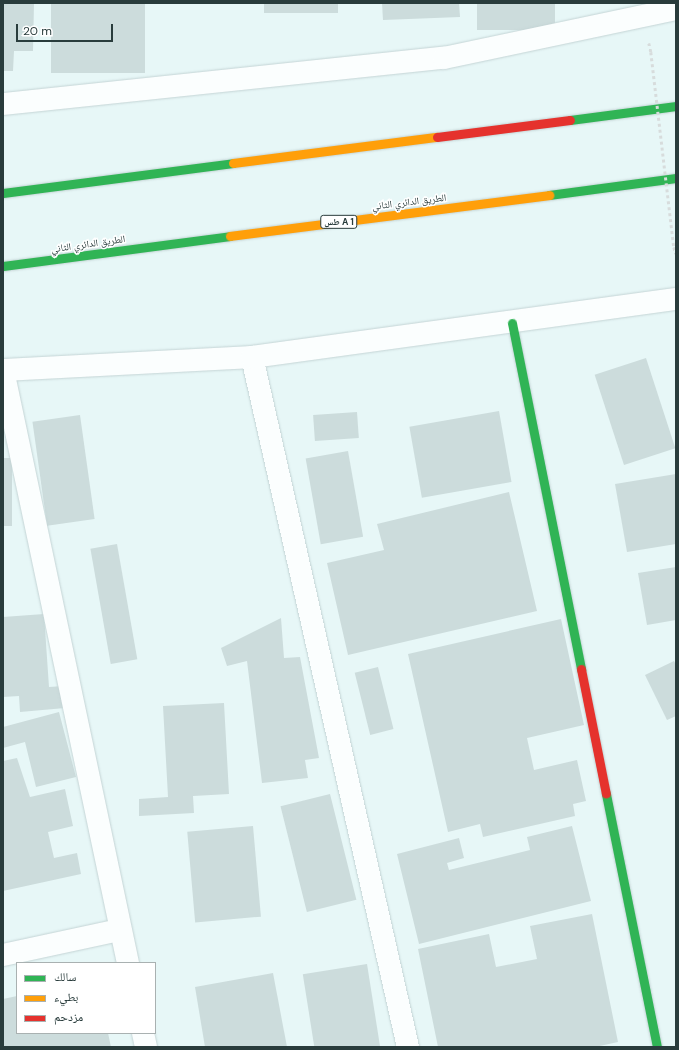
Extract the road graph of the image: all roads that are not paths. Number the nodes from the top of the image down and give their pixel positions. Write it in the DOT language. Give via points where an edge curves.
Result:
graph roads {
  1 [pos="676,9"];
  2 [pos="3,104"];
  3 [pos="676,106"];
  4 [pos="676,178"];
  5 [pos="3,193"];
  6 [pos="3,266"];
  7 [pos="676,299"];
  8 [pos="512,323"];
  9 [pos="252,357"];
  10 [pos="3,370"];
  11 [pos="120,930"];
  12 [pos="3,955"];
  13 [pos="128,962"];
  14 [pos="143,1034"];
  15 [pos="146,1047"];
  16 [pos="408,1047"];
  17 [pos="657,1047"];
  1 -- 2 [label="street" via="444,58"];
  3 -- 5 [label="main road"];
  4 -- 6 [label="main road, الطريق الدائري الثاني / طس A 1"];
  7 -- 8 [label="street"];
  8 -- 9 [label="street"];
  8 -- 17 [label="main road"];
  9 -- 10 [label="street"];
  9 -- 16 [label="street"];
  10 -- 11 [label="street"];
  11 -- 12 [label="street"];
  11 -- 13 [label="street"];
  14 -- 15 [label="street"];
}
